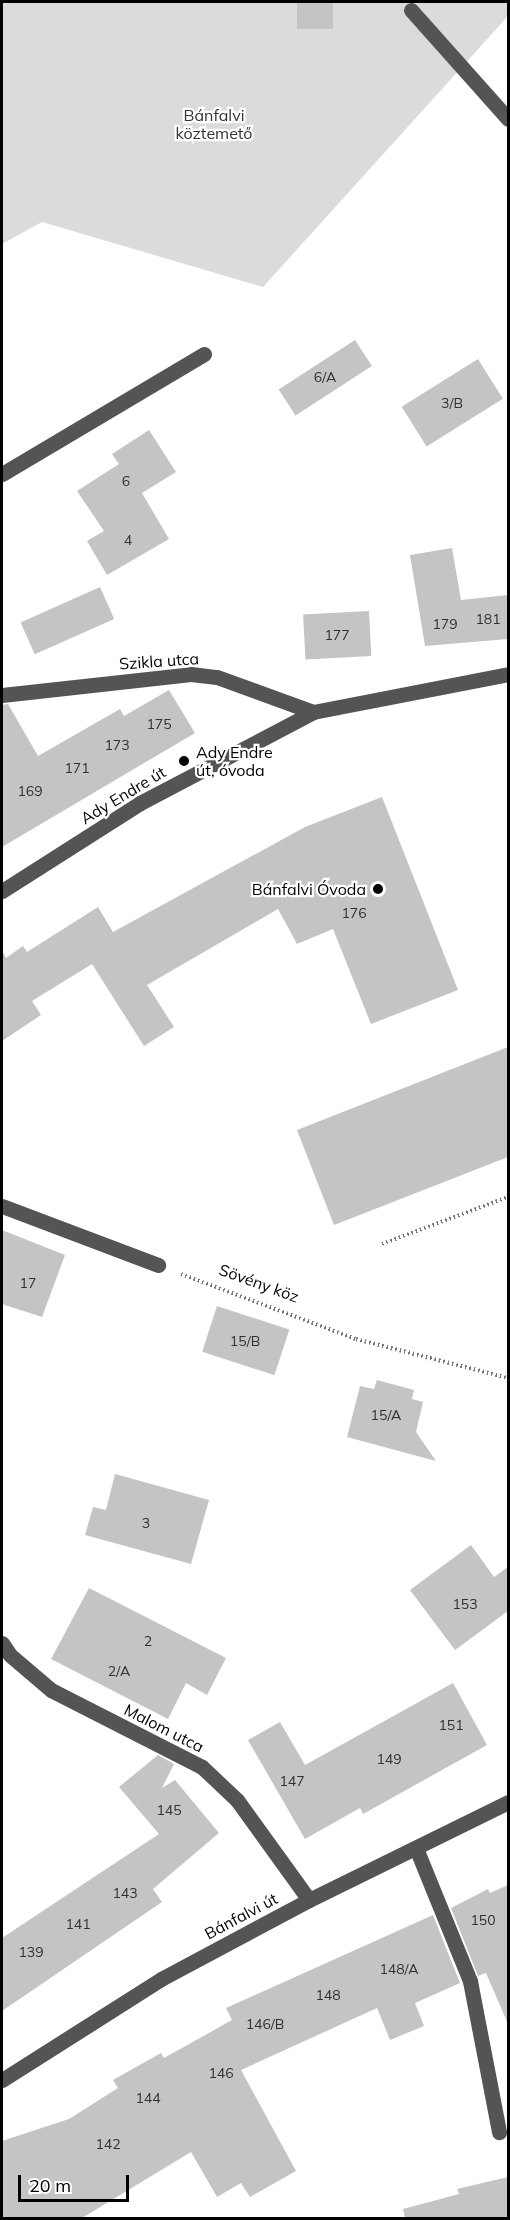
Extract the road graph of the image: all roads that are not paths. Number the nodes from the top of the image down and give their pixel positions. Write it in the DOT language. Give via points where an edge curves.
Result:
graph roads {
  1 [pos="411,10"];
  2 [pos="508,119"];
  3 [pos="204,354"];
  4 [pos="2,474"];
  5 [pos="508,674"];
  6 [pos="2,695"];
  7 [pos="313,712"];
  8 [pos="2,891"];
  9 [pos="2,1206"];
  10 [pos="158,1266"];
  11 [pos="2,1643"];
  12 [pos="508,1802"];
  13 [pos="416,1848"];
  14 [pos="309,1900"];
  15 [pos="2,2080"];
  16 [pos="500,2132"];
  1 -- 2 [label="street"];
  3 -- 4 [label="street"];
  5 -- 7 [label="street, Ady Endre út"];
  6 -- 7 [label="street, Szikla utca" via="191,674 217,676"];
  7 -- 8 [label="street, Ady Endre út" via="140,803"];
  9 -- 10 [label="street"];
  11 -- 14 [label="street, Malom utca" via="10,1655 51,1690 202,1767 237,1800"];
  12 -- 13 [label="street, Bánfalvi út"];
  13 -- 14 [label="street, Bánfalvi út"];
  13 -- 16 [label="street" via="470,1981"];
  14 -- 15 [label="street, Bánfalvi út" via="160,1979"];
}
